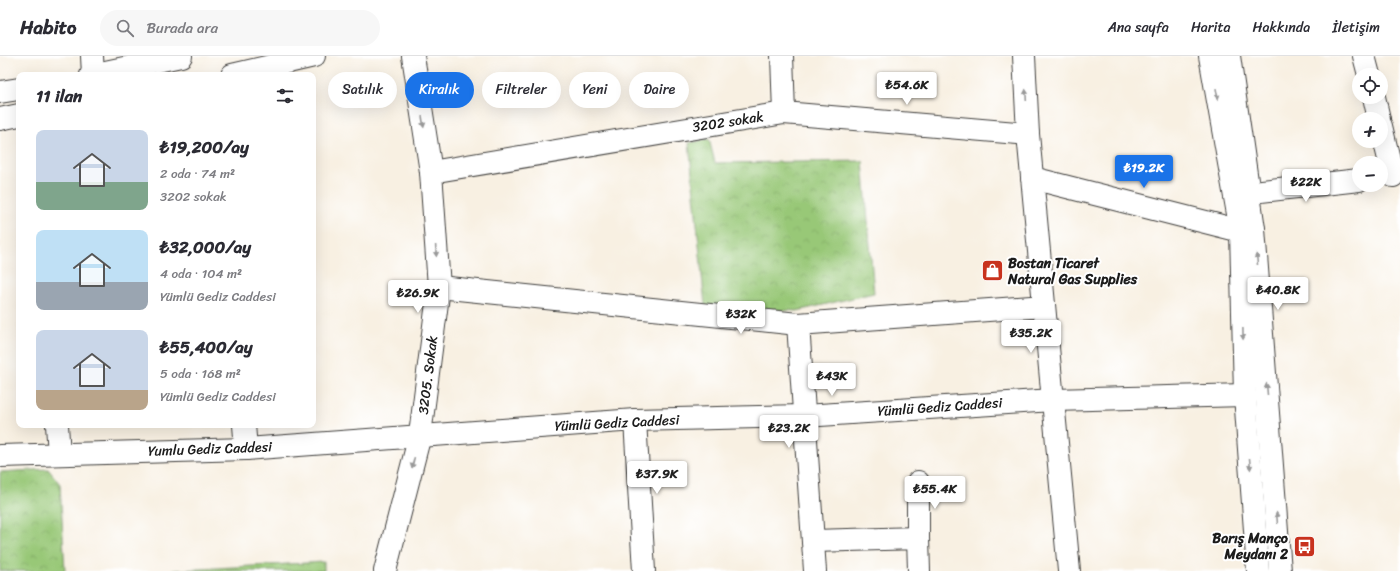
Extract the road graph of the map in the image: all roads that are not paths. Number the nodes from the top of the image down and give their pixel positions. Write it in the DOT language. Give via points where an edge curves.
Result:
graph roads {
  1 [pos="92,56"];
  2 [pos="181,56"];
  3 [pos="314,56"];
  4 [pos="412,56"];
  5 [pos="782,56"];
  6 [pos="1024,56"];
  7 [pos="1210,56"];
  8 [pos="1229,56"];
  9 [pos="1364,56"];
  10 [pos="1367,68"];
  11 [pos="92,72"];
  12 [pos="106,72"];
  13 [pos="245,72"];
  14 [pos="16,89"];
  15 [pos="0,92"];
  16 [pos="784,113"];
  17 [pos="16,116"];
  18 [pos="0,119"];
  19 [pos="1028,134"];
  20 [pos="1385,148"];
  21 [pos="431,172"];
  22 [pos="1391,176"];
  23 [pos="1032,178"];
  24 [pos="1352,181"];
  25 [pos="1242,193"];
  26 [pos="1248,230"];
  27 [pos="439,287"];
  28 [pos="1044,306"];
  29 [pos="798,324"];
  30 [pos="1245,395"];
  31 [pos="1053,400"];
  32 [pos="804,416"];
  33 [pos="635,420"];
  34 [pos="58,428"];
  35 [pos="244,428"];
  36 [pos="420,435"];
  37 [pos="246,449"];
  38 [pos="59,454"];
  39 [pos="0,456"];
  40 [pos="918,482"];
  41 [pos="918,538"];
  42 [pos="813,541"];
  43 [pos="385,571"];
  44 [pos="644,571"];
  45 [pos="815,571"];
  46 [pos="919,571"];
  47 [pos="1069,571"];
  48 [pos="1258,571"];
  49 [pos="1280,571"];
  1 -- 11 [label="street"];
  2 -- 12 [label="street"];
  3 -- 13 [label="street"];
  4 -- 21 [label="street, 3205. Sokak, one-way"];
  5 -- 16 [label="street"];
  19 -- 6 [label="street, one-way"];
  7 -- 25 [label="street, one-way"];
  8 -- 25 [label="street"];
  9 -- 10 [label="street"];
  14 -- 15 [label="street"];
  16 -- 19 [label="street, 3202 sokak"];
  16 -- 21 [label="street, 3202 sokak"];
  17 -- 18 [label="street"];
  19 -- 23 [label="street"];
  20 -- 22 [label="street"];
  21 -- 27 [label="street, 3205. Sokak, one-way"];
  23 -- 26 [label="street"];
  23 -- 28 [label="street"];
  24 -- 25 [label="street"];
  25 -- 26 [label="street"];
  26 -- 30 [label="street, one-way"];
  49 -- 26 [label="street, one-way"];
  27 -- 29 [label="street"];
  27 -- 36 [label="street, 3205. Sokak"];
  28 -- 29 [label="street"];
  28 -- 31 [label="street"];
  29 -- 32 [label="street"];
  30 -- 31 [label="street, Yümlü Gediz Caddesi"];
  30 -- 48 [label="street, one-way"];
  31 -- 32 [label="street, Yümlü Gediz Caddesi"];
  31 -- 47 [label="street"];
  32 -- 33 [label="street, Yümlü Gediz Caddesi"];
  32 -- 42 [label="street"];
  33 -- 36 [label="street, Yümlü Gediz Caddesi"];
  33 -- 44 [label="street"];
  34 -- 38 [label="street"];
  35 -- 37 [label="street"];
  36 -- 37 [label="street, Yumlu Gediz Caddesi"];
  36 -- 43 [label="street, 3205. Sokak, one-way"];
  37 -- 38 [label="street, Yumlu Gediz Caddesi"];
  38 -- 39 [label="street, Yumlu Gediz Caddesi"];
  40 -- 41 [label="street"];
  41 -- 42 [label="street"];
  41 -- 46 [label="street"];
  42 -- 45 [label="street"];
}
